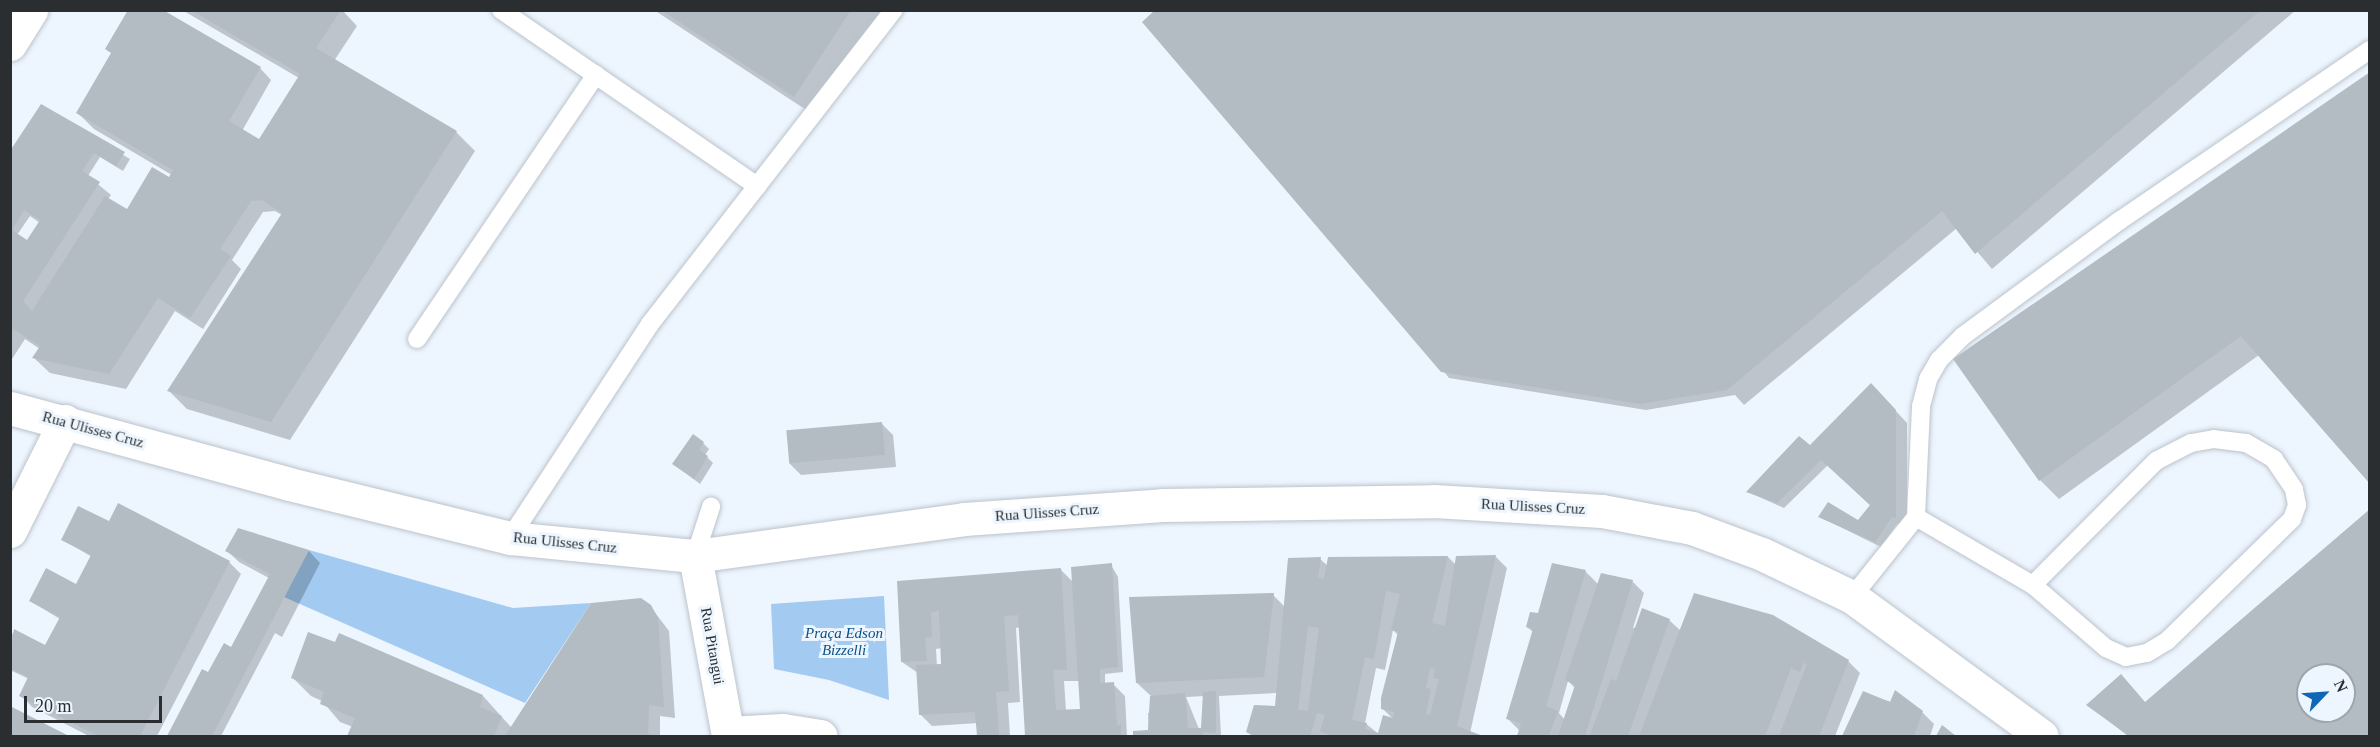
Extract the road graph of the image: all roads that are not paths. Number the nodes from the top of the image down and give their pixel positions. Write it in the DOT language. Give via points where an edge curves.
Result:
graph roads {
  1 [pos="31,10"];
  2 [pos="501,10"];
  3 [pos="894,10"];
  4 [pos="10,44"];
  5 [pos="2370,50"];
  6 [pos="596,75"];
  7 [pos="757,186"];
  8 [pos="417,339"];
  9 [pos="10,408"];
  10 [pos="65,421"];
  11 [pos="711,507"];
  12 [pos="1916,517"];
  13 [pos="10,531"];
  14 [pos="510,538"];
  15 [pos="695,556"];
  16 [pos="2033,585"];
  17 [pos="1852,597"];
  18 [pos="728,735"];
  19 [pos="821,736"];
  20 [pos="2042,736"];
  1 -- 4 [label="street"];
  2 -- 6 [label="lane"];
  3 -- 7 [label="lane"];
  5 -- 12 [label="lane" via="2119,221 1963,336 1938,360 1921,406"];
  6 -- 7 [label="lane"];
  6 -- 8 [label="lane"];
  7 -- 14 [label="lane" via="650,324"];
  9 -- 10 [label="street, Rua Ulisses Cruz"];
  10 -- 13 [label="street"];
  10 -- 14 [label="street, Rua Ulisses Cruz" via="289,484"];
  11 -- 15 [label="lane"];
  12 -- 16 [label="lane"];
  12 -- 17 [label="lane"];
  14 -- 15 [label="street, Rua Ulisses Cruz"];
  15 -- 17 [label="street, Rua Ulisses Cruz" via="964,519 1163,505 1434,501 1602,511 1692,528 1762,554"];
  15 -- 18 [label="street, Rua Pitangui"];
  16 -- 16 [label="lane" via="2106,648 2126,657 2147,653 2167,640 2292,519 2297,505 2294,489 2274,459 2246,443 2214,439 2191,443 2156,461"];
  17 -- 20 [label="street, Rua Ulisses Cruz"];
  18 -- 19 [label="street" via="783,730"];
}
